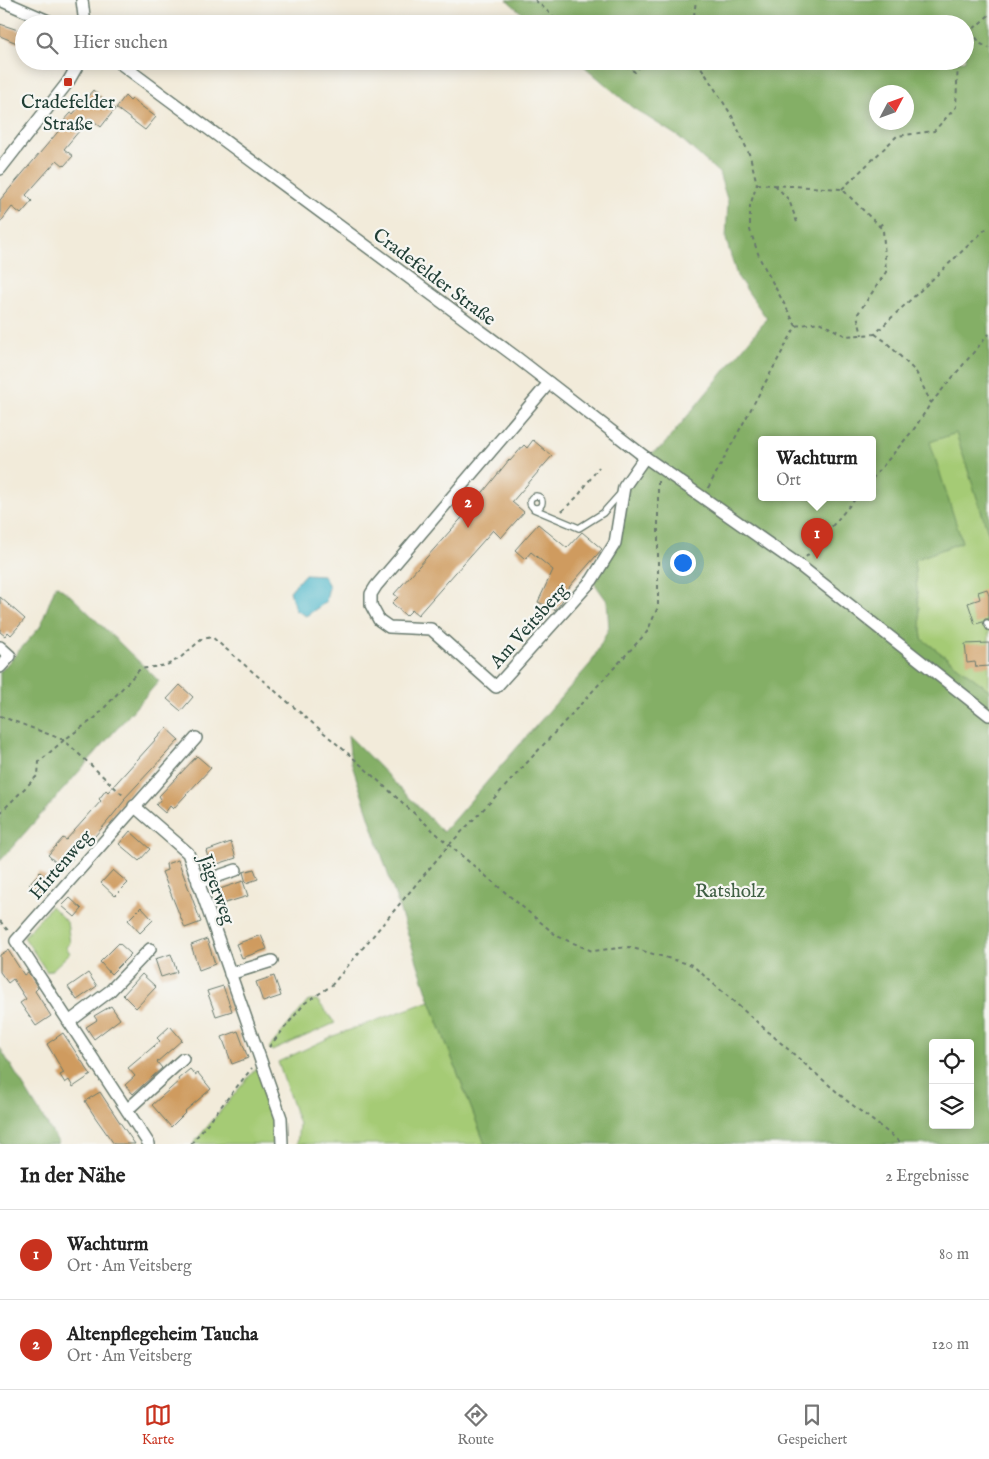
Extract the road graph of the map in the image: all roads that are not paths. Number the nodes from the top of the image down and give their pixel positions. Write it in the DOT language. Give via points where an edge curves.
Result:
graph roads {
  1 [pos="0,0"];
  2 [pos="82,0"];
  3 [pos="34,15"];
  4 [pos="84,15"];
  5 [pos="75,70"];
  6 [pos="129,70"];
  7 [pos="0,169"];
  8 [pos="549,383"];
  9 [pos="645,456"];
  10 [pos="622,492"];
  11 [pos="534,508"];
  12 [pos="0,647"];
  13 [pos="0,667"];
  14 [pos="989,715"];
  15 [pos="196,738"];
  16 [pos="134,806"];
  17 [pos="236,870"];
  18 [pos="198,883"];
  19 [pos="150,949"];
  20 [pos="272,961"];
  21 [pos="230,974"];
  22 [pos="70,1022"];
  23 [pos="183,1060"];
  24 [pos="127,1110"];
  25 [pos="149,1144"];
  26 [pos="282,1144"];
  1 -- 3 [label="street"];
  2 -- 4 [label="street"];
  5 -- 7 [label="street"];
  6 -- 8 [label="street, Cradefelder Straße"];
  8 -- 9 [label="street"];
  8 -- 10 [label="street, Am Veitsberg" via="376,586 371,594 371,605 379,620 389,627 431,629 496,687 592,580 615,543"];
  9 -- 10 [label="street, Am Veitsberg"];
  9 -- 14 [label="street" via="799,565"];
  10 -- 11 [label="lane" via="603,513 579,528"];
  12 -- 13 [label="street" via="10,656"];
  15 -- 16 [label="street, Hirtenweg"];
  16 -- 18 [label="street, Jägerweg" via="188,853"];
  16 -- 22 [label="street, Hirtenweg" via="16,941"];
  17 -- 18 [label="street"];
  18 -- 21 [label="street, Jägerweg"];
  19 -- 22 [label="street" via="110,991"];
  20 -- 21 [label="street"];
  21 -- 26 [label="street, Jägerweg" via="281,1118"];
  22 -- 24 [label="street"];
  23 -- 24 [label="street"];
  24 -- 25 [label="street"];
}
